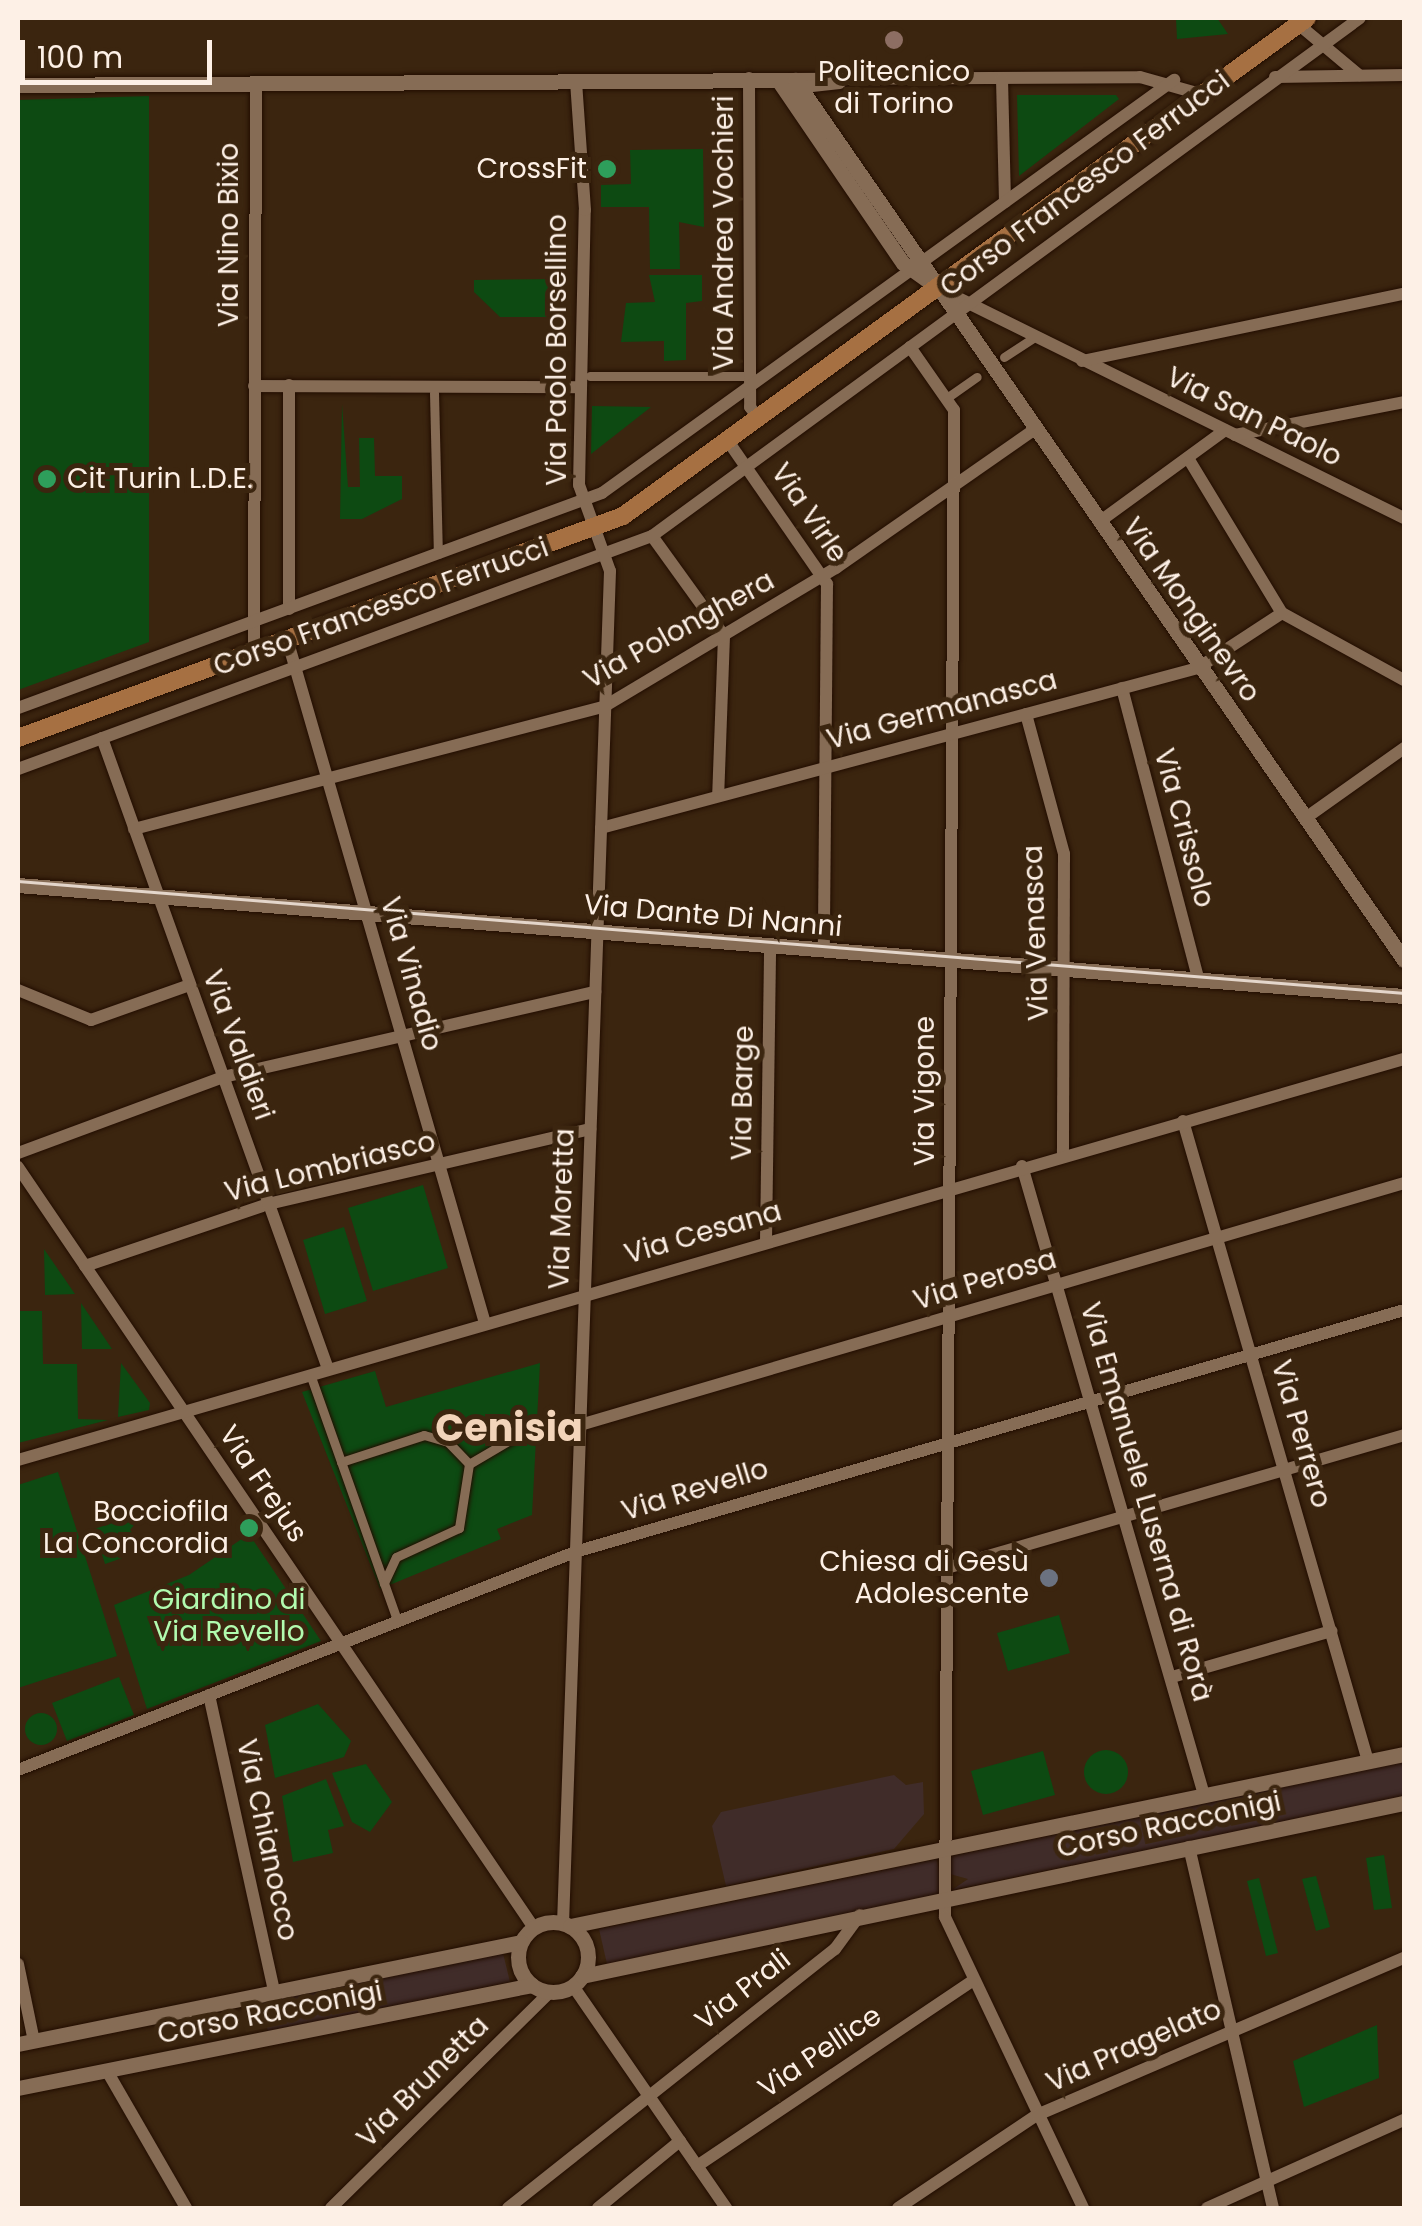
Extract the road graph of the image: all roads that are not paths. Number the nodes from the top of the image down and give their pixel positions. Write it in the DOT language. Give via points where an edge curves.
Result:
graph roads {
  1 [pos="1360,18"];
  2 [pos="1302,21"];
  3 [pos="1320,46"];
  4 [pos="1404,75"];
  5 [pos="1359,76"];
  6 [pos="1275,77"];
  7 [pos="748,78"];
  8 [pos="576,80"];
  9 [pos="1002,80"];
  10 [pos="1174,80"];
  11 [pos="784,82"];
  12 [pos="256,83"];
  13 [pos="840,83"];
  14 [pos="18,84"];
  15 [pos="803,88"];
  16 [pos="1200,94"];
  17 [pos="1005,202"];
  18 [pos="926,260"];
  19 [pos="911,271"];
  20 [pos="938,288"];
  21 [pos="1404,294"];
  22 [pos="961,309"];
  23 [pos="1035,336"];
  24 [pos="910,346"];
  25 [pos="1004,357"];
  26 [pos="1082,360"];
  27 [pos="977,377"];
  28 [pos="585,382"];
  29 [pos="750,382"];
  30 [pos="289,385"];
  31 [pos="254,386"];
  32 [pos="434,393"];
  33 [pos="948,397"];
  34 [pos="1404,402"];
  35 [pos="758,419"];
  36 [pos="1034,430"];
  37 [pos="1230,433"];
  38 [pos="728,441"];
  39 [pos="1188,458"];
  40 [pos="746,466"];
  41 [pos="955,484"];
  42 [pos="583,500"];
  43 [pos="1404,518"];
  44 [pos="1100,522"];
  45 [pos="594,528"];
  46 [pos="652,536"];
  47 [pos="438,554"];
  48 [pos="605,554"];
  49 [pos="825,575"];
  50 [pos="288,608"];
  51 [pos="1282,613"];
  52 [pos="253,621"];
  53 [pos="724,636"];
  54 [pos="287,639"];
  55 [pos="254,651"];
  56 [pos="1200,667"];
  57 [pos="296,669"];
  58 [pos="1404,680"];
  59 [pos="1122,688"];
  60 [pos="605,706"];
  61 [pos="18,708"];
  62 [pos="1026,714"];
  63 [pos="956,732"];
  64 [pos="18,738"];
  65 [pos="102,738"];
  66 [pos="1404,748"];
  67 [pos="824,768"];
  68 [pos="18,769"];
  69 [pos="328,779"];
  70 [pos="718,796"];
  71 [pos="1307,816"];
  72 [pos="601,828"];
  73 [pos="134,830"];
  74 [pos="18,885"];
  75 [pos="157,896"];
  76 [pos="367,912"];
  77 [pos="598,932"];
  78 [pos="770,946"];
  79 [pos="824,950"];
  80 [pos="950,960"];
  81 [pos="1404,960"];
  82 [pos="1064,969"];
  83 [pos="1199,981"];
  84 [pos="190,985"];
  85 [pos="18,990"];
  86 [pos="595,992"];
  87 [pos="1404,996"];
  88 [pos="404,1038"];
  89 [pos="1404,1059"];
  90 [pos="222,1077"];
  91 [pos="1183,1121"];
  92 [pos="590,1129"];
  93 [pos="18,1152"];
  94 [pos="1063,1155"];
  95 [pos="439,1166"];
  96 [pos="1022,1166"];
  97 [pos="18,1167"];
  98 [pos="1404,1183"];
  99 [pos="950,1186"];
  100 [pos="268,1204"];
  101 [pos="1218,1239"];
  102 [pos="766,1241"];
  103 [pos="85,1266"];
  104 [pos="1057,1284"];
  105 [pos="584,1293"];
  106 [pos="1404,1310"];
  107 [pos="947,1319"];
  108 [pos="484,1323"];
  109 [pos="1252,1354"];
  110 [pos="328,1369"];
  111 [pos="310,1374"];
  112 [pos="1091,1400"];
  113 [pos="183,1412"];
  114 [pos="580,1425"];
  115 [pos="1404,1436"];
  116 [pos="515,1437"];
  117 [pos="944,1442"];
  118 [pos="18,1460"];
  119 [pos="341,1462"];
  120 [pos="469,1464"];
  121 [pos="1285,1471"];
  122 [pos="1124,1515"];
  123 [pos="576,1552"];
  124 [pos="943,1569"];
  125 [pos="384,1583"];
  126 [pos="398,1622"];
  127 [pos="1331,1631"];
  128 [pos="342,1644"];
  129 [pos="1172,1677"];
  130 [pos="209,1695"];
  131 [pos="1401,1756"];
  132 [pos="1368,1761"];
  133 [pos="18,1770"];
  134 [pos="1204,1795"];
  135 [pos="1404,1802"];
  136 [pos="1190,1847"];
  137 [pos="940,1850"];
  138 [pos="947,1898"];
  139 [pos="860,1915"];
  140 [pos="567,1925"];
  141 [pos="534,1928"];
  142 [pos="521,1942"];
  143 [pos="1404,1958"];
  144 [pos="18,1964"];
  145 [pos="578,1981"];
  146 [pos="972,1981"];
  147 [pos="532,1986"];
  148 [pos="550,1992"];
  149 [pos="275,1994"];
  150 [pos="1232,2030"];
  151 [pos="26,2043"];
  152 [pos="107,2071"];
  153 [pos="18,2088"];
  154 [pos="648,2096"];
  155 [pos="1037,2115"];
  156 [pos="1404,2120"];
  157 [pos="680,2141"];
  158 [pos="697,2166"];
  159 [pos="1267,2181"];
  160 [pos="186,2208"];
  161 [pos="331,2208"];
  162 [pos="508,2208"];
  163 [pos="598,2208"];
  164 [pos="726,2208"];
  165 [pos="898,2208"];
  166 [pos="1083,2208"];
  167 [pos="1206,2208"];
  168 [pos="1273,2208"];
  1 -- 3 [label="street, Corso Francesco Ferrucci"];
  2 -- 3 [label="street"];
  2 -- 16 [label="main road, Corso Francesco Ferrucci"];
  3 -- 5 [label="street"];
  3 -- 6 [label="street, Corso Francesco Ferrucci"];
  4 -- 5 [label="street"];
  5 -- 6 [label="street"];
  6 -- 22 [label="street, Corso Francesco Ferrucci"];
  7 -- 8 [label="street"];
  7 -- 11 [label="street"];
  7 -- 29 [label="street, Via Andrea Vochieri"];
  8 -- 12 [label="street"];
  8 -- 28 [label="street, Via Paolo Borsellino"];
  9 -- 10 [label="street"];
  9 -- 13 [label="street"];
  9 -- 17 [label="street"];
  10 -- 16 [label="street"];
  10 -- 17 [label="street, Corso Francesco Ferrucci"];
  11 -- 13 [label="street"];
  11 -- 15 [label="street"];
  11 -- 19 [label="street"];
  12 -- 14 [label="street"];
  12 -- 31 [label="street, Via Nino Bixio"];
  13 -- 15 [label="street"];
  15 -- 18 [label="street"];
  16 -- 20 [label="main road, Corso Francesco Ferrucci"];
  17 -- 18 [label="street, Corso Francesco Ferrucci"];
  18 -- 19 [label="street, Corso Francesco Ferrucci"];
  18 -- 20 [label="street"];
  19 -- 20 [label="street"];
  19 -- 29 [label="street, Corso Francesco Ferrucci"];
  20 -- 22 [label="street, Via Monginevro"];
  20 -- 35 [label="main road, Corso Francesco Ferrucci"];
  21 -- 26 [label="street, Via San Paolo"];
  22 -- 23 [label="street, Via San Paolo"];
  22 -- 24 [label="street, Corso Francesco Ferrucci"];
  22 -- 36 [label="street, Via Monginevro"];
  23 -- 25 [label="street"];
  23 -- 26 [label="street, Via San Paolo"];
  24 -- 33 [label="street"];
  24 -- 40 [label="street, Corso Francesco Ferrucci"];
  26 -- 37 [label="street, Via San Paolo"];
  27 -- 33 [label="street"];
  28 -- 29 [label="street"];
  28 -- 30 [label="street"];
  28 -- 42 [label="street, Via Paolo Borsellino"];
  29 -- 35 [label="street"];
  29 -- 42 [label="street, Corso Francesco Ferrucci"];
  30 -- 31 [label="street"];
  30 -- 50 [label="street"];
  31 -- 52 [label="street, Via Nino Bixio"];
  32 -- 47 [label="street, Corso Francesco Ferrucci"];
  33 -- 41 [label="street, Via Vigone"];
  34 -- 37 [label="street"];
  35 -- 38 [label="main road, Corso Francesco Ferrucci"];
  36 -- 41 [label="street, Via Polonghera"];
  36 -- 44 [label="street, Via Monginevro"];
  37 -- 39 [label="street"];
  37 -- 43 [label="street, Via San Paolo"];
  38 -- 40 [label="street"];
  38 -- 45 [label="main road, Corso Francesco Ferrucci"];
  39 -- 44 [label="street"];
  39 -- 51 [label="street"];
  40 -- 46 [label="street, Corso Francesco Ferrucci"];
  40 -- 49 [label="street, Via Virle"];
  41 -- 49 [label="street, Via Polonghera"];
  41 -- 63 [label="street, Via Vigone"];
  42 -- 45 [label="street, Via Moretta"];
  42 -- 47 [label="street, Corso Francesco Ferrucci"];
  44 -- 56 [label="street, Via Monginevro"];
  45 -- 48 [label="street, Via Moretta"];
  45 -- 54 [label="main road, Corso Francesco Ferrucci"];
  46 -- 48 [label="street, Corso Francesco Ferrucci"];
  46 -- 53 [label="street"];
  47 -- 50 [label="street, Corso Francesco Ferrucci"];
  48 -- 57 [label="street, Corso Francesco Ferrucci"];
  48 -- 60 [label="street, Via Moretta"];
  49 -- 53 [label="street, Via Polonghera"];
  49 -- 67 [label="street, Via Virle"];
  50 -- 52 [label="street, Corso Francesco Ferrucci"];
  51 -- 56 [label="street, Via Germanasca"];
  51 -- 58 [label="street"];
  52 -- 55 [label="street, Via Nino Bixio"];
  52 -- 61 [label="street, Corso Francesco Ferrucci"];
  53 -- 60 [label="street, Via Polonghera"];
  53 -- 70 [label="street"];
  54 -- 55 [label="main road, Corso Francesco Ferrucci"];
  54 -- 57 [label="street, Via Vinadio"];
  55 -- 64 [label="main road, Corso Francesco Ferrucci"];
  56 -- 59 [label="street, Via Germanasca"];
  56 -- 71 [label="street, Via Monginevro"];
  57 -- 65 [label="street, Corso Francesco Ferrucci"];
  57 -- 69 [label="street, Via Vinadio"];
  59 -- 62 [label="street, Via Germanasca"];
  59 -- 83 [label="street, Via Crissolo"];
  60 -- 69 [label="street, Via Polonghera"];
  60 -- 72 [label="street, Via Moretta"];
  62 -- 63 [label="street, Via Germanasca"];
  62 -- 82 [label="street, Via Venasca" via="1064,854"];
  63 -- 67 [label="street, Via Germanasca"];
  63 -- 80 [label="street, Via Vigone"];
  65 -- 68 [label="street, Corso Francesco Ferrucci"];
  65 -- 73 [label="street, Via Valdieri"];
  66 -- 71 [label="street"];
  67 -- 70 [label="street, Via Germanasca"];
  67 -- 79 [label="street, Via Virle"];
  69 -- 73 [label="street, Via Polonghera"];
  69 -- 76 [label="street, Via Vinadio"];
  70 -- 72 [label="street, Via Germanasca"];
  71 -- 81 [label="street, Via Monginevro"];
  72 -- 77 [label="street, Via Moretta"];
  73 -- 75 [label="street, Via Valdieri"];
  74 -- 75 [label="street, Via Dante Di Nanni"];
  75 -- 76 [label="street, Via Dante Di Nanni"];
  75 -- 84 [label="street, Via Valdieri"];
  76 -- 77 [label="street, Via Dante Di Nanni"];
  76 -- 88 [label="street, Via Vinadio"];
  77 -- 78 [label="street, Via Dante Di Nanni"];
  77 -- 86 [label="street, Via Moretta"];
  78 -- 79 [label="street, Via Dante Di Nanni"];
  78 -- 102 [label="street, Via Barge"];
  79 -- 80 [label="street, Via Dante Di Nanni"];
  80 -- 82 [label="street, Via Dante Di Nanni"];
  80 -- 99 [label="street, Via Vigone"];
  82 -- 83 [label="street, Via Dante Di Nanni"];
  82 -- 94 [label="street, Via Venasca"];
  83 -- 87 [label="street, Via Dante Di Nanni"];
  84 -- 85 [label="street" via="91,1020"];
  84 -- 90 [label="street, Via Valdieri"];
  86 -- 88 [label="street"];
  86 -- 92 [label="street, Via Moretta"];
  88 -- 90 [label="street"];
  88 -- 95 [label="street, Via Vinadio"];
  89 -- 91 [label="street, Via Cesana"];
  90 -- 93 [label="street"];
  90 -- 100 [label="street, Via Valdieri"];
  91 -- 94 [label="street, Via Cesana"];
  91 -- 101 [label="street, Via Perrero"];
  92 -- 95 [label="street, Via Lombriasco"];
  92 -- 105 [label="street, Via Moretta"];
  94 -- 96 [label="street, Via Cesana"];
  95 -- 100 [label="street, Via Lombriasco"];
  95 -- 108 [label="street, Via Vinadio"];
  96 -- 99 [label="street, Via Cesana"];
  96 -- 104 [label="street, Via Emanuele Luserna di Rorà"];
  97 -- 103 [label="street, Via Frejus"];
  98 -- 101 [label="street, Via Perosa"];
  99 -- 102 [label="street, Via Cesana"];
  99 -- 107 [label="street, Via Vigone"];
  100 -- 103 [label="street, Via Lombriasco"];
  100 -- 110 [label="street, Via Valdieri"];
  101 -- 104 [label="street, Via Perosa"];
  101 -- 109 [label="street, Via Perrero"];
  102 -- 105 [label="street, Via Cesana"];
  103 -- 113 [label="street, Via Frejus"];
  104 -- 107 [label="street, Via Perosa"];
  104 -- 112 [label="street, Via Emanuele Luserna di Rorà"];
  105 -- 108 [label="street, Via Cesana"];
  105 -- 114 [label="street, Via Moretta"];
  106 -- 109 [label="street, Via Revello"];
  107 -- 114 [label="street, Via Perosa"];
  107 -- 117 [label="street, Via Vigone"];
  108 -- 110 [label="street, Via Cesana"];
  109 -- 112 [label="street, Via Revello"];
  109 -- 121 [label="street, Via Perrero"];
  110 -- 111 [label="street, Via Cesana"];
  111 -- 113 [label="street, Via Cesana"];
  111 -- 119 [label="street"];
  112 -- 117 [label="street, Via Revello"];
  112 -- 122 [label="street, Via Emanuele Luserna di Rorà"];
  113 -- 118 [label="street, Via Cesana"];
  113 -- 128 [label="street, Via Frejus"];
  114 -- 123 [label="street, Via Moretta"];
  115 -- 121 [label="street"];
  116 -- 120 [label="street"];
  117 -- 123 [label="street, Via Revello"];
  117 -- 124 [label="street, Via Vigone"];
  119 -- 120 [label="street" via="424,1435 448,1442"];
  119 -- 125 [label="street"];
  120 -- 125 [label="street" via="460,1528 396,1557"];
  121 -- 122 [label="street"];
  121 -- 127 [label="street, Via Perrero"];
  122 -- 124 [label="street"];
  122 -- 129 [label="street, Via Emanuele Luserna di Rorà"];
  123 -- 126 [label="street, Via Revello"];
  123 -- 140 [label="street, Via Moretta"];
  124 -- 137 [label="street, Via Vigone"];
  125 -- 126 [label="street"];
  126 -- 128 [label="street, Via Revello"];
  127 -- 129 [label="street"];
  127 -- 132 [label="street, Via Perrero"];
  128 -- 130 [label="street, Via Revello"];
  128 -- 141 [label="street, Via Frejus"];
  129 -- 134 [label="street, Via Emanuele Luserna di Rorà"];
  130 -- 133 [label="street, Via Revello"];
  130 -- 149 [label="street, Via Chianocco"];
  131 -- 132 [label="street, Corso Racconigi"];
  132 -- 134 [label="street, Corso Racconigi"];
  134 -- 137 [label="street, Corso Racconigi"];
  135 -- 136 [label="street, Corso Racconigi"];
  136 -- 138 [label="street, Corso Racconigi"];
  136 -- 150 [label="street"];
  137 -- 138 [label="street"];
  137 -- 140 [label="street, Corso Racconigi"];
  138 -- 139 [label="street, Corso Racconigi"];
  138 -- 146 [label="street" via="946,1926"];
  139 -- 145 [label="street, Corso Racconigi"];
  139 -- 154 [label="street, Via Prali" via="835,1949"];
  140 -- 141 [label="street"];
  140 -- 145 [label="street" via="586,1948"];
  141 -- 142 [label="street"];
  142 -- 147 [label="street" via="519,1966"];
  142 -- 149 [label="street, Corso Racconigi"];
  143 -- 150 [label="street, Via Pragelato"];
  144 -- 151 [label="street"];
  145 -- 148 [label="street"];
  145 -- 154 [label="street"];
  146 -- 155 [label="street"];
  146 -- 158 [label="street, Via Pellice"];
  147 -- 148 [label="street"];
  147 -- 152 [label="street, Corso Racconigi"];
  148 -- 161 [label="street, Via Brunetta"];
  149 -- 151 [label="street, Corso Racconigi"];
  150 -- 155 [label="street, Via Pragelato"];
  150 -- 159 [label="street"];
  152 -- 153 [label="street, Corso Racconigi"];
  152 -- 160 [label="street"];
  154 -- 157 [label="street"];
  154 -- 162 [label="street, Via Prali"];
  155 -- 165 [label="street, Via Pragelato"];
  155 -- 166 [label="street"];
  156 -- 159 [label="street"];
  157 -- 158 [label="street"];
  157 -- 163 [label="street"];
  158 -- 164 [label="street"];
  159 -- 167 [label="street"];
  159 -- 168 [label="street"];
}
